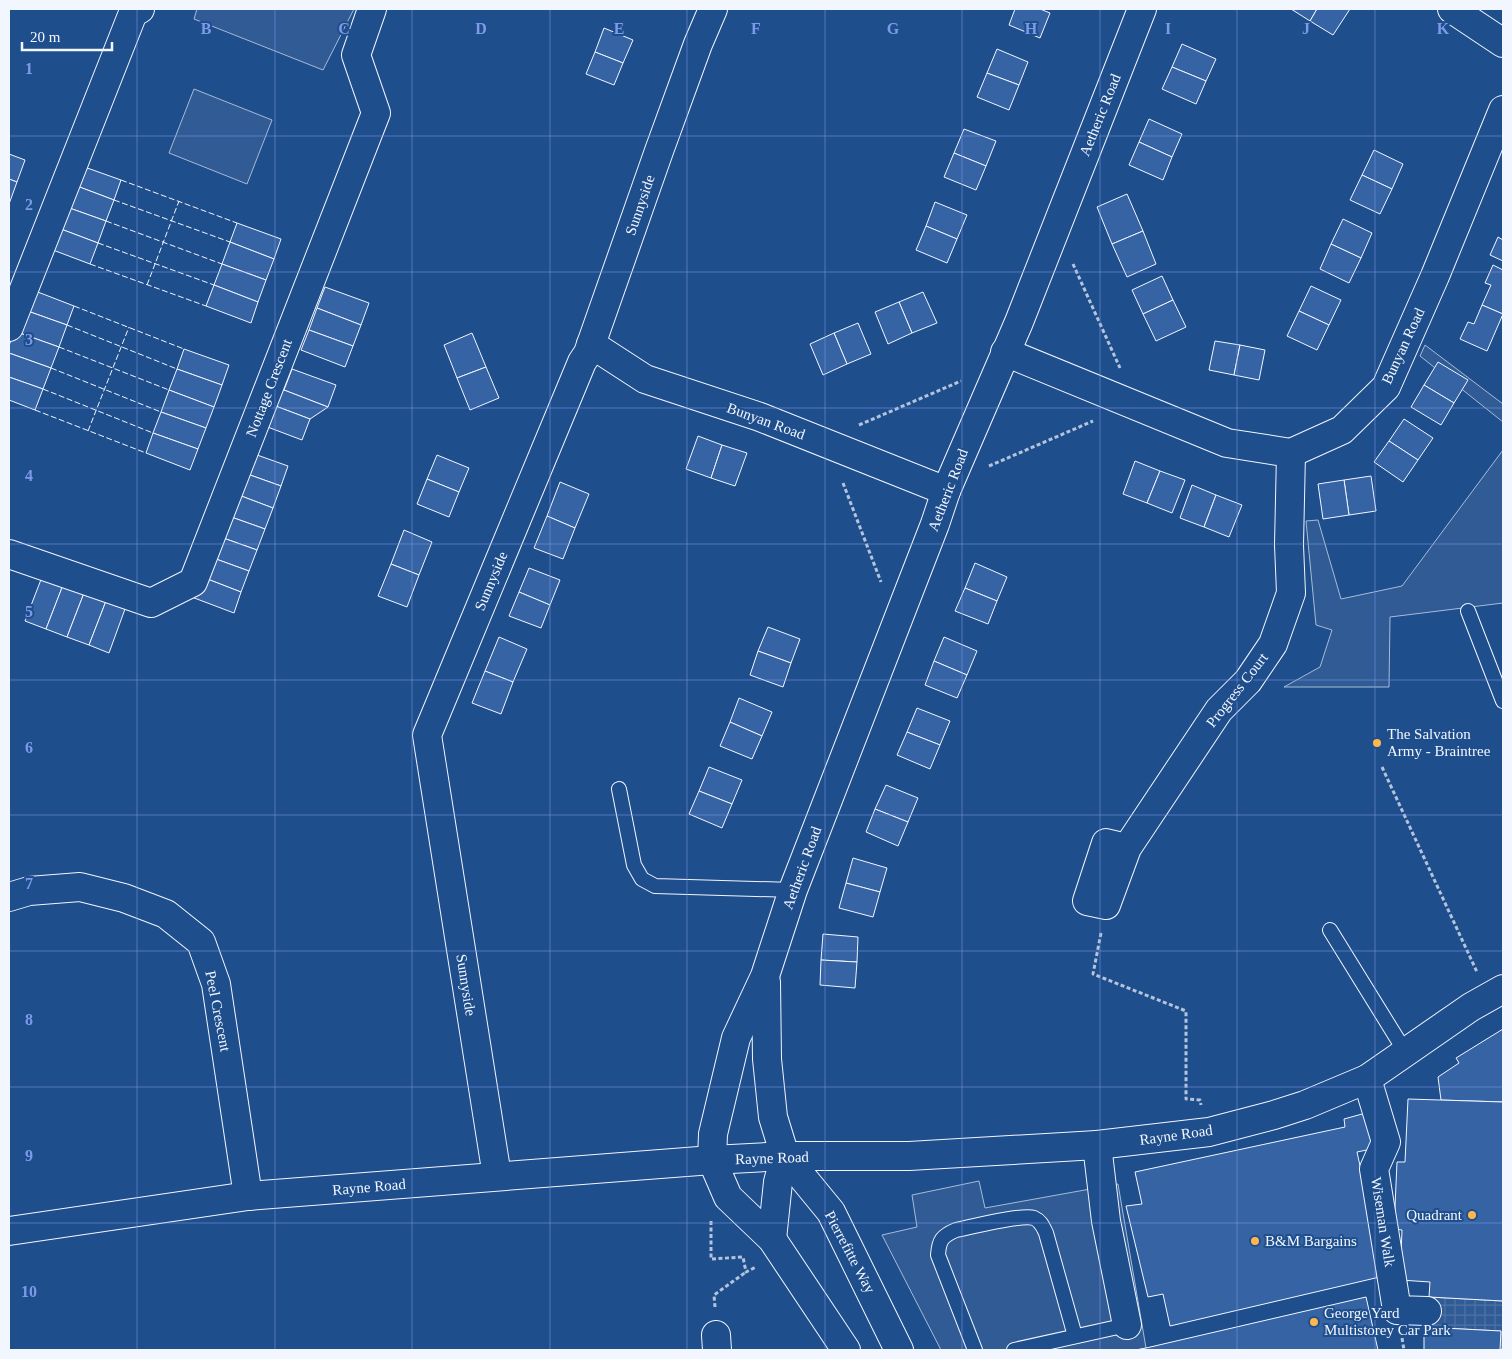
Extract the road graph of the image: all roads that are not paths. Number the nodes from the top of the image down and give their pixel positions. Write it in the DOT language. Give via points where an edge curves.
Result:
graph roads {
  1 [pos="140,9"];
  2 [pos="372,9"];
  3 [pos="713,9"];
  4 [pos="1142,9"];
  5 [pos="1452,9"];
  6 [pos="1503,43"];
  7 [pos="1503,110"];
  8 [pos="9,327"];
  9 [pos="591,344"];
  10 [pos="1005,352"];
  11 [pos="1291,453"];
  12 [pos="946,491"];
  13 [pos="9,554"];
  14 [pos="1468,611"];
  15 [pos="1503,701"];
  16 [pos="619,789"];
  17 [pos="793,890"];
  18 [pos="9,897"];
  19 [pos="1106,905"];
  20 [pos="1330,930"];
  21 [pos="765,976"];
  22 [pos="1496,993"];
  23 [pos="1406,1053"];
  24 [pos="1367,1079"];
  25 [pos="1096,1145"];
  26 [pos="785,1156"];
  27 [pos="712,1160"];
  28 [pos="497,1176"];
  29 [pos="248,1196"];
  30 [pos="9,1231"];
  31 [pos="777,1246"];
  32 [pos="1427,1311"];
  33 [pos="1127,1325"];
  34 [pos="1075,1336"];
  35 [pos="846,1350"];
  36 [pos="899,1350"];
  37 [pos="975,1350"];
  38 [pos="1014,1350"];
  1 -- 8 [label="street" via="134,13"];
  2 -- 13 [label="street, Nottage Crescent" via="356,54 376,113 193,582 151,602"];
  3 -- 9 [label="street, Sunnyside"];
  4 -- 10 [label="street, Aetheric Road"];
  5 -- 6 [label="street"];
  7 -- 11 [label="street, Bunyan Road" via="1386,387 1342,430"];
  9 -- 12 [label="street, Bunyan Road" via="645,379 760,417"];
  9 -- 28 [label="street, Sunnyside" via="427,735"];
  10 -- 11 [label="street" via="1227,443"];
  10 -- 12 [label="street, Aetheric Road"];
  11 -- 19 [label="street, Progress Court" via="1289,545 1292,593 1273,644 1248,681 1220,710 1126,848 1106,843 1087,901"];
  12 -- 17 [label="street, Aetheric Road"];
  14 -- 15 [label="lane"];
  16 -- 17 [label="lane" via="634,864 642,878 654,886"];
  17 -- 21 [label="street, Aetheric Road"];
  18 -- 29 [label="street, Peel Crescent" via="29,891 80,888 124,898 166,914 201,942 216,984"];
  20 -- 23 [label="lane"];
  21 -- 26 [label="street, Aetheric Road" via="772,1117"];
  21 -- 27 [label="street, Aetheric Road" via="736,1038 713,1134"];
  22 -- 23 [label="street, Rayne Road"];
  23 -- 24 [label="street, Rayne Road"];
  24 -- 25 [label="street, Rayne Road" via="1305,1105 1209,1132"];
  24 -- 32 [label="street, Wiseman Walk" via="1386,1142 1374,1169 1397,1310"];
  25 -- 26 [label="street, Rayne Road" via="909,1156"];
  25 -- 33 [label="street" via="1106,1221"];
  26 -- 27 [label="street, Rayne Road"];
  26 -- 31 [label="street" via="778,1182"];
  26 -- 36 [label="street, Pierrefitte Way" via="831,1212"];
  27 -- 28 [label="street, Rayne Road"];
  27 -- 31 [label="street" via="728,1197"];
  28 -- 29 [label="street, Rayne Road"];
  29 -- 30 [label="street, Rayne Road"];
  31 -- 35 [label="street"];
  33 -- 34 [label="lane"];
  34 -- 37 [label="lane" via="1046,1233 1034,1218 1022,1217 956,1230 946,1234 939,1243 938,1255"];
  34 -- 38 [label="lane"];
}
